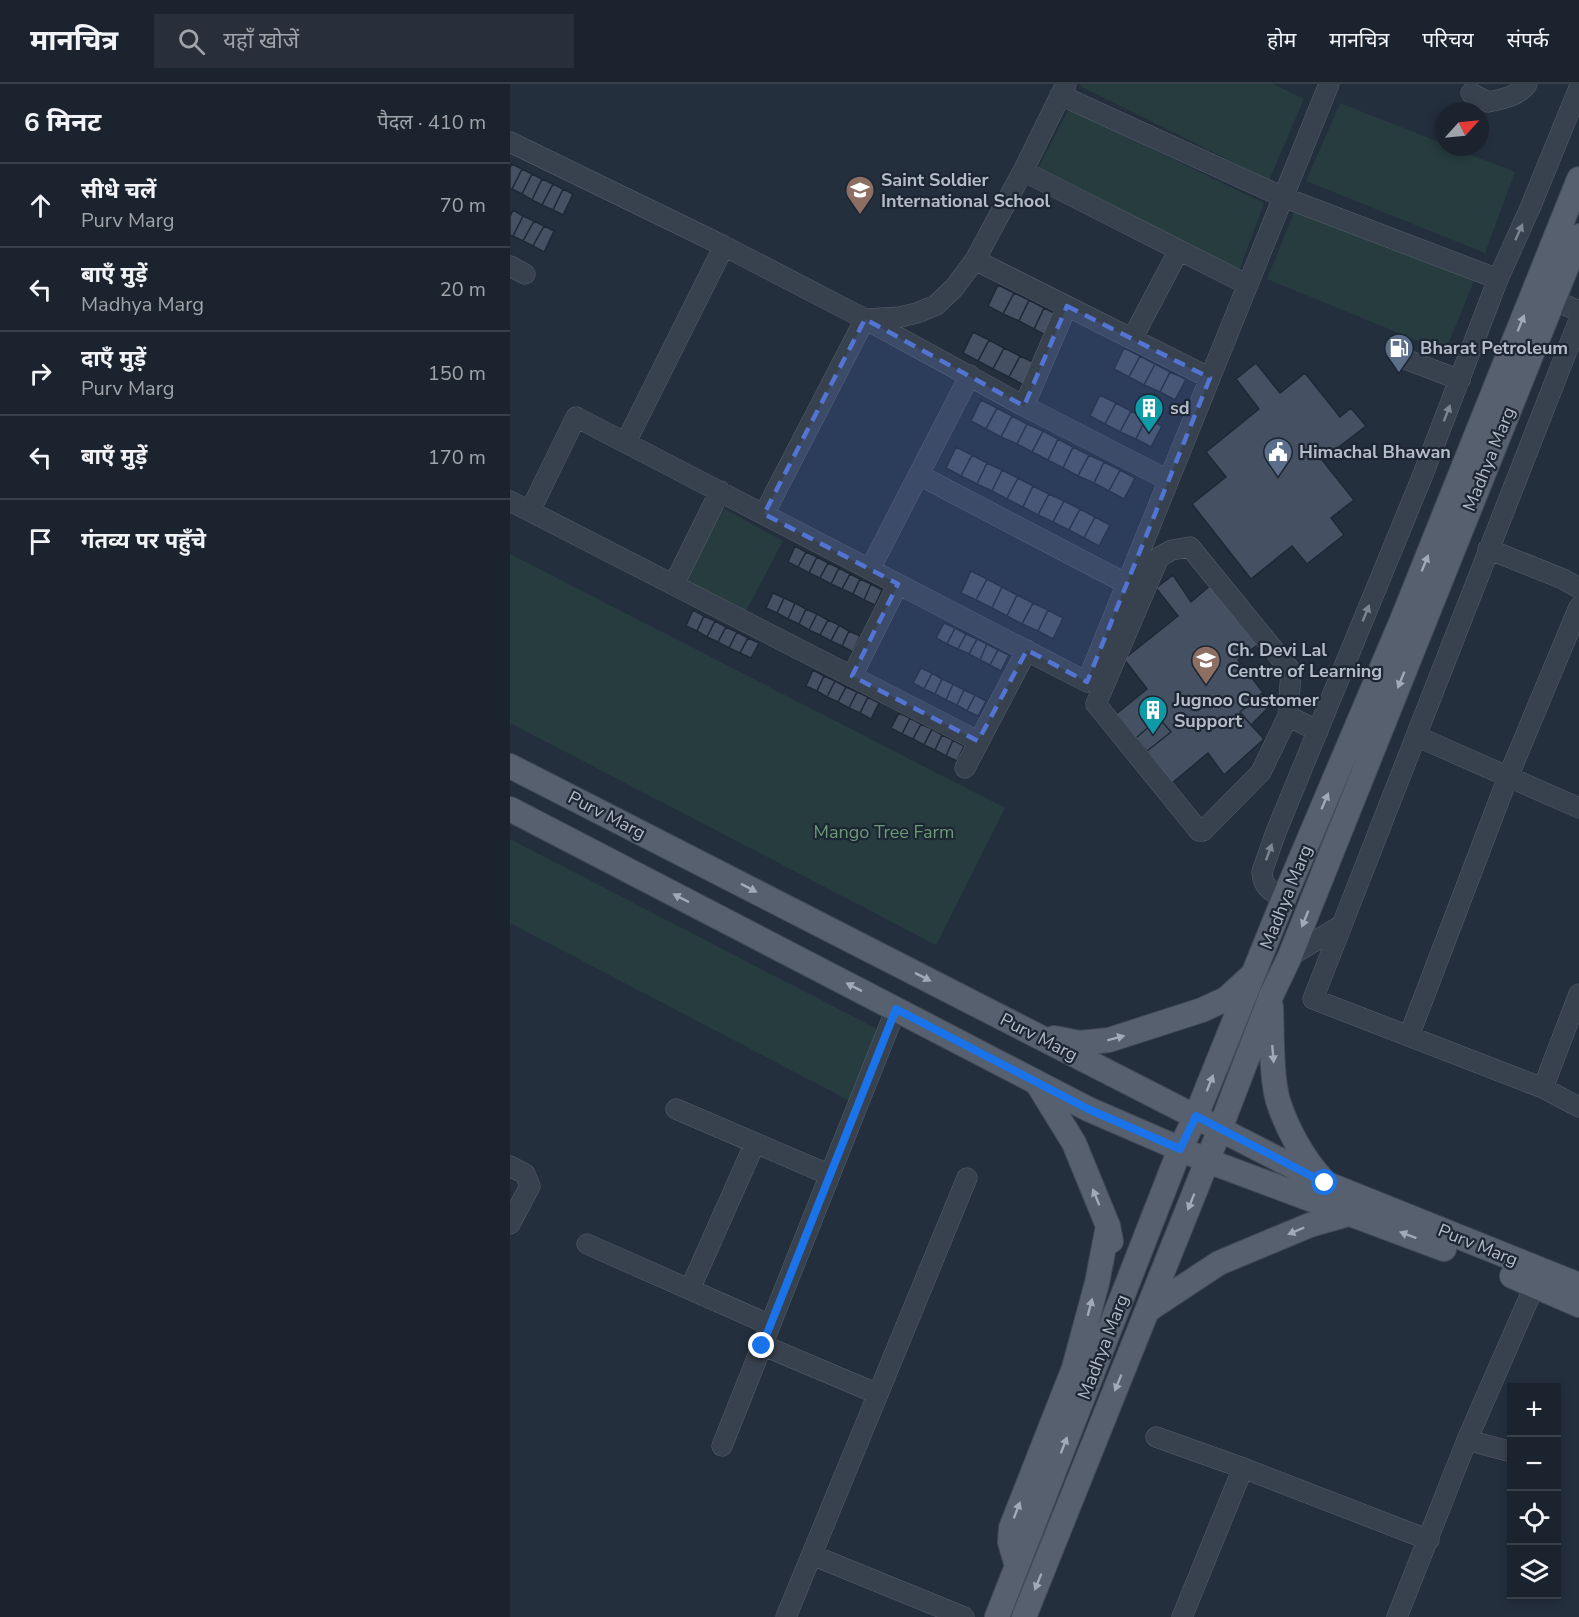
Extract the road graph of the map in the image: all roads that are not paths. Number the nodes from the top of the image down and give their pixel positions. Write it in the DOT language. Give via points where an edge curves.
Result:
graph roads {
  1 [pos="1329,84"];
  2 [pos="1527,84"];
  3 [pos="1579,88"];
  4 [pos="1063,90"];
  5 [pos="1471,93"];
  6 [pos="510,142"];
  7 [pos="1023,171"];
  8 [pos="1579,179"];
  9 [pos="1283,197"];
  10 [pos="1579,236"];
  11 [pos="724,246"];
  12 [pos="1179,250"];
  13 [pos="975,260"];
  14 [pos="1498,279"];
  15 [pos="1248,285"];
  16 [pos="1553,300"];
  17 [pos="1067,306"];
  18 [pos="1579,311"];
  19 [pos="865,319"];
  20 [pos="1579,320"];
  21 [pos="1132,339"];
  22 [pos="1406,359"];
  23 [pos="970,375"];
  24 [pos="1210,378"];
  25 [pos="1460,380"];
  26 [pos="1024,406"];
  27 [pos="626,442"];
  28 [pos="919,475"];
  29 [pos="1168,480"];
  30 [pos="720,491"];
  31 [pos="510,501"];
  32 [pos="530,511"];
  33 [pos="764,514"];
  34 [pos="1488,549"];
  35 [pos="870,569"];
  36 [pos="674,584"];
  37 [pos="898,584"];
  38 [pos="1126,584"];
  39 [pos="1579,588"];
  40 [pos="1579,607"];
  41 [pos="1027,650"];
  42 [pos="852,676"];
  43 [pos="1288,716"];
  44 [pos="1318,731"];
  45 [pos="1416,736"];
  46 [pos="978,741"];
  47 [pos="510,766"];
  48 [pos="965,768"];
  49 [pos="1508,777"];
  50 [pos="1579,808"];
  51 [pos="510,809"];
  52 [pos="1284,898"];
  53 [pos="1342,925"];
  54 [pos="1290,956"];
  55 [pos="1256,972"];
  56 [pos="1579,994"];
  57 [pos="1271,996"];
  58 [pos="896,1009"];
  59 [pos="1037,1035"];
  60 [pos="1409,1036"];
  61 [pos="1036,1082"];
  62 [pos="1543,1089"];
  63 [pos="1579,1107"];
  64 [pos="676,1109"];
  65 [pos="1196,1116"];
  66 [pos="1220,1129"];
  67 [pos="755,1143"];
  68 [pos="1180,1149"];
  69 [pos="1208,1161"];
  70 [pos="510,1166"];
  71 [pos="830,1175"];
  72 [pos="967,1178"];
  73 [pos="1325,1183"];
  74 [pos="1352,1213"];
  75 [pos="510,1224"];
  76 [pos="1108,1226"];
  77 [pos="586,1244"];
  78 [pos="1538,1278"];
  79 [pos="1579,1286"];
  80 [pos="690,1289"];
  81 [pos="1124,1293"];
  82 [pos="1579,1305"];
  83 [pos="1148,1310"];
  84 [pos="770,1325"];
  85 [pos="762,1346"];
  86 [pos="878,1394"];
  87 [pos="1156,1437"];
  88 [pos="1467,1440"];
  89 [pos="722,1446"];
  90 [pos="1507,1451"];
  91 [pos="1243,1468"];
  92 [pos="1429,1540"];
  93 [pos="812,1555"];
  94 [pos="1017,1566"];
  95 [pos="786,1617"];
  96 [pos="964,1617"];
  97 [pos="997,1617"];
  98 [pos="1024,1617"];
  99 [pos="1182,1617"];
  100 [pos="1397,1617"];
  1 -- 9 [label="street"];
  2 -- 5 [label="street" via="1508,98 1488,102"];
  14 -- 3 [label="street, one-way"];
  4 -- 7 [label="street"];
  4 -- 9 [label="street"];
  6 -- 11 [label="street"];
  7 -- 12 [label="street"];
  7 -- 13 [label="street"];
  52 -- 8 [label="main road, Madhya Marg, one-way" via="1402,620"];
  9 -- 14 [label="street"];
  9 -- 15 [label="street"];
  10 -- 16 [label="main road, Madhya Marg"];
  11 -- 19 [label="street"];
  11 -- 27 [label="street"];
  12 -- 15 [label="street"];
  12 -- 21 [label="street"];
  13 -- 17 [label="street"];
  13 -- 19 [label="street" via="936,305 900,317"];
  14 -- 25 [label="street"];
  15 -- 24 [label="street"];
  16 -- 18 [label="street"];
  16 -- 54 [label="main road, Madhya Marg, one-way"];
  17 -- 21 [label="street"];
  17 -- 26 [label="street"];
  19 -- 23 [label="street"];
  19 -- 33 [label="street"];
  20 -- 34 [label="street"];
  21 -- 24 [label="street"];
  22 -- 25 [label="street"];
  23 -- 26 [label="street"];
  23 -- 28 [label="street"];
  24 -- 29 [label="street"];
  44 -- 25 [label="street, one-way"];
  26 -- 29 [label="street"];
  27 -- 30 [label="street"];
  27 -- 32 [label="street" via="576,417"];
  28 -- 35 [label="street"];
  28 -- 38 [label="street"];
  29 -- 38 [label="street"];
  30 -- 33 [label="street"];
  30 -- 36 [label="street"];
  31 -- 32 [label="street"];
  32 -- 36 [label="street"];
  33 -- 35 [label="street"];
  34 -- 39 [label="street"];
  34 -- 45 [label="street"];
  35 -- 37 [label="street"];
  36 -- 42 [label="street"];
  37 -- 41 [label="street"];
  37 -- 42 [label="street"];
  38 -- 41 [label="street" via="1087,682"];
  40 -- 49 [label="street"];
  41 -- 46 [label="street"];
  42 -- 46 [label="street"];
  43 -- 43 [label="street" via="1261,772 1199,831 1096,704 1159,557 1190,547 1291,670"];
  43 -- 44 [label="street"];
  52 -- 44 [label="street, one-way" via="1266,888 1262,872"];
  45 -- 49 [label="street"];
  45 -- 53 [label="street"];
  46 -- 48 [label="street"];
  47 -- 59 [label="main road, Purv Marg, one-way"];
  49 -- 50 [label="street"];
  49 -- 60 [label="street"];
  58 -- 51 [label="main road, Purv Marg, one-way"];
  52 -- 55 [label="main road, Madhya Marg"];
  53 -- 54 [label="street"];
  53 -- 60 [label="street" via="1313,999"];
  54 -- 57 [label="main road, Madhya Marg"];
  59 -- 55 [label="main road, one-way" via="1080,1043 1109,1040 1226,999"];
  65 -- 55 [label="main road, Madhya Marg, one-way"];
  56 -- 62 [label="street"];
  57 -- 66 [label="main road, Madhya Marg"];
  57 -- 73 [label="main road, one-way" via="1278,1100 1292,1134"];
  58 -- 61 [label="main road, Purv Marg"];
  58 -- 71 [label="street"];
  59 -- 65 [label="main road, Purv Marg"];
  60 -- 62 [label="street"];
  61 -- 68 [label="main road, Purv Marg"];
  76 -- 61 [label="main road, one-way" via="1074,1143"];
  62 -- 63 [label="street"];
  64 -- 67 [label="street"];
  65 -- 66 [label="main road, Purv Marg"];
  65 -- 68 [label="main road, Madhya Marg"];
  66 -- 69 [label="main road, Madhya Marg"];
  66 -- 73 [label="main road, Purv Marg"];
  67 -- 71 [label="street"];
  67 -- 80 [label="street"];
  68 -- 69 [label="main road, Purv Marg"];
  68 -- 81 [label="main road, Madhya Marg"];
  69 -- 74 [label="main road, Purv Marg"];
  69 -- 83 [label="main road, Madhya Marg, one-way"];
  70 -- 75 [label="street" via="525,1174 530,1186"];
  71 -- 84 [label="street"];
  72 -- 86 [label="street"];
  73 -- 78 [label="main road, Purv Marg"];
  78 -- 74 [label="main road, Purv Marg, one-way" via="1484,1264"];
  74 -- 83 [label="main road, one-way" via="1310,1225 1219,1263"];
  76 -- 81 [label="main road"];
  94 -- 76 [label="main road, one-way" via="1010,1542 1011,1528 1074,1368"];
  77 -- 80 [label="street"];
  78 -- 79 [label="main road, Purv Marg"];
  78 -- 82 [label="main road, Purv Marg"];
  78 -- 88 [label="street"];
  80 -- 84 [label="street"];
  94 -- 81 [label="main road, Madhya Marg, one-way"];
  83 -- 98 [label="main road, Madhya Marg, one-way"];
  84 -- 85 [label="street"];
  85 -- 86 [label="street"];
  85 -- 89 [label="street"];
  86 -- 93 [label="street"];
  87 -- 91 [label="street"];
  88 -- 90 [label="street"];
  88 -- 92 [label="street"];
  91 -- 92 [label="street"];
  91 -- 99 [label="street"];
  92 -- 100 [label="street"];
  93 -- 95 [label="street"];
  93 -- 96 [label="street"];
  94 -- 97 [label="main road, Madhya Marg"];
}
